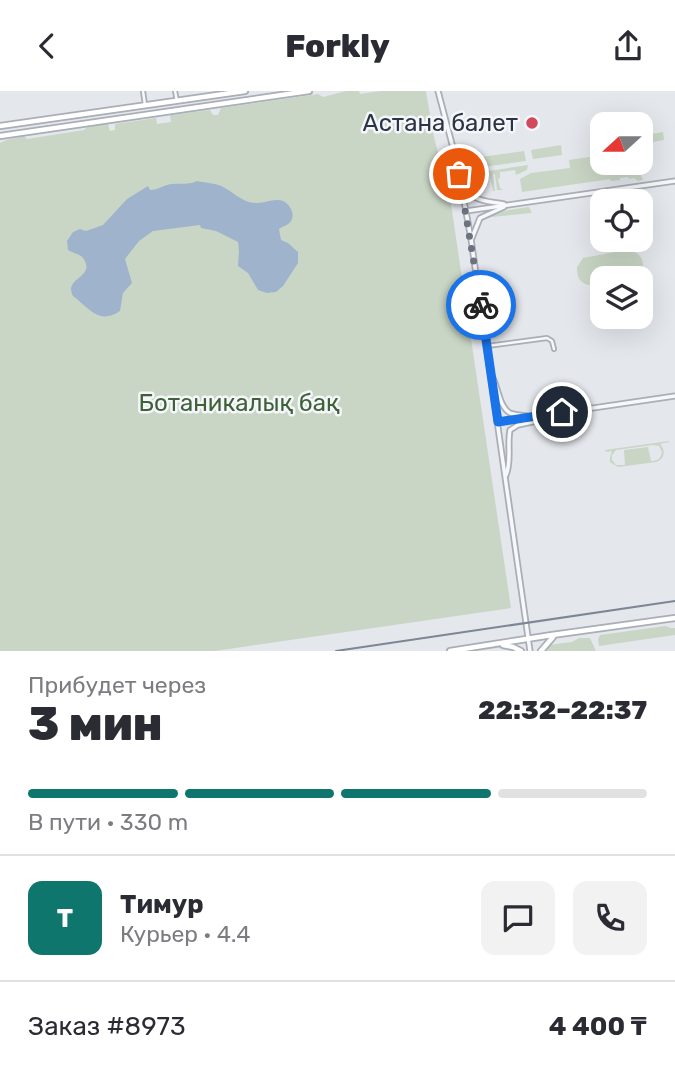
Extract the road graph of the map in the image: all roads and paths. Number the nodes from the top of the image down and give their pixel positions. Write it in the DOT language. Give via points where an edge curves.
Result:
graph roads {
  1 [pos="143,91"];
  2 [pos="176,91"];
  3 [pos="245,91"];
  4 [pos="309,91"];
  5 [pos="438,91"];
  6 [pos="177,101"];
  7 [pos="148,105"];
  8 [pos="174,111"];
  9 [pos="147,115"];
  10 [pos="34,121"];
  11 [pos="3,126"];
  12 [pos="36,131"];
  13 [pos="9,135"];
  14 [pos="0,136"];
  15 [pos="459,174"];
  16 [pos="675,181"];
  17 [pos="509,205"];
  18 [pos="466,211"];
  19 [pos="471,239"];
  20 [pos="487,347"];
  21 [pos="554,349"];
  22 [pos="491,374"];
  23 [pos="675,396"];
  24 [pos="548,414"];
  25 [pos="531,417"];
  26 [pos="498,422"];
  27 [pos="505,477"];
  28 [pos="675,618"];
  29 [pos="616,627"];
  30 [pos="553,638"];
  31 [pos="529,639"];
  32 [pos="498,644"];
  33 [pos="450,651"];
  34 [pos="521,651"];
  35 [pos="530,651"];
  36 [pos="541,651"];
  1 -- 7 [label="street"];
  2 -- 6 [label="street"];
  3 -- 6 [label="main road"];
  4 -- 8 [label="main road"];
  5 -- 15 [label="street"];
  6 -- 7 [label="main road"];
  6 -- 8 [label="main road" via="170,106"];
  7 -- 9 [label="main road" via="153,111"];
  7 -- 10 [label="main road"];
  8 -- 9 [label="main road"];
  9 -- 12 [label="main road"];
  10 -- 11 [label="main road"];
  10 -- 12 [label="main road" via="30,126"];
  11 -- 13 [label="main road" via="13,129"];
  12 -- 13 [label="main road"];
  13 -- 14 [label="main road"];
  15 -- 17 [label="street" via="477,199"];
  15 -- 18 [label="street"];
  16 -- 17 [label="street"];
  17 -- 18 [label="street"];
  17 -- 19 [label="street" via="480,218"];
  18 -- 19 [label="street"];
  19 -- 20 [label="street"];
  20 -- 21 [label="street" via="547,338"];
  20 -- 22 [label="street"];
  22 -- 25 [label="street" via="503,406 510,413"];
  22 -- 26 [label="street"];
  23 -- 24 [label="street"];
  24 -- 25 [label="street"];
  24 -- 27 [label="street" via="510,430"];
  25 -- 26 [label="street"];
  26 -- 27 [label="street"];
  27 -- 31 [label="street"];
  28 -- 29 [label="main road"];
  29 -- 30 [label="main road"];
  29 -- 31 [label="main road"];
  30 -- 31 [label="main road"];
  30 -- 36 [label="main road"];
  31 -- 32 [label="main road"];
  31 -- 35 [label="street"];
  32 -- 33 [label="main road"];
  32 -- 34 [label="main road"];
}
